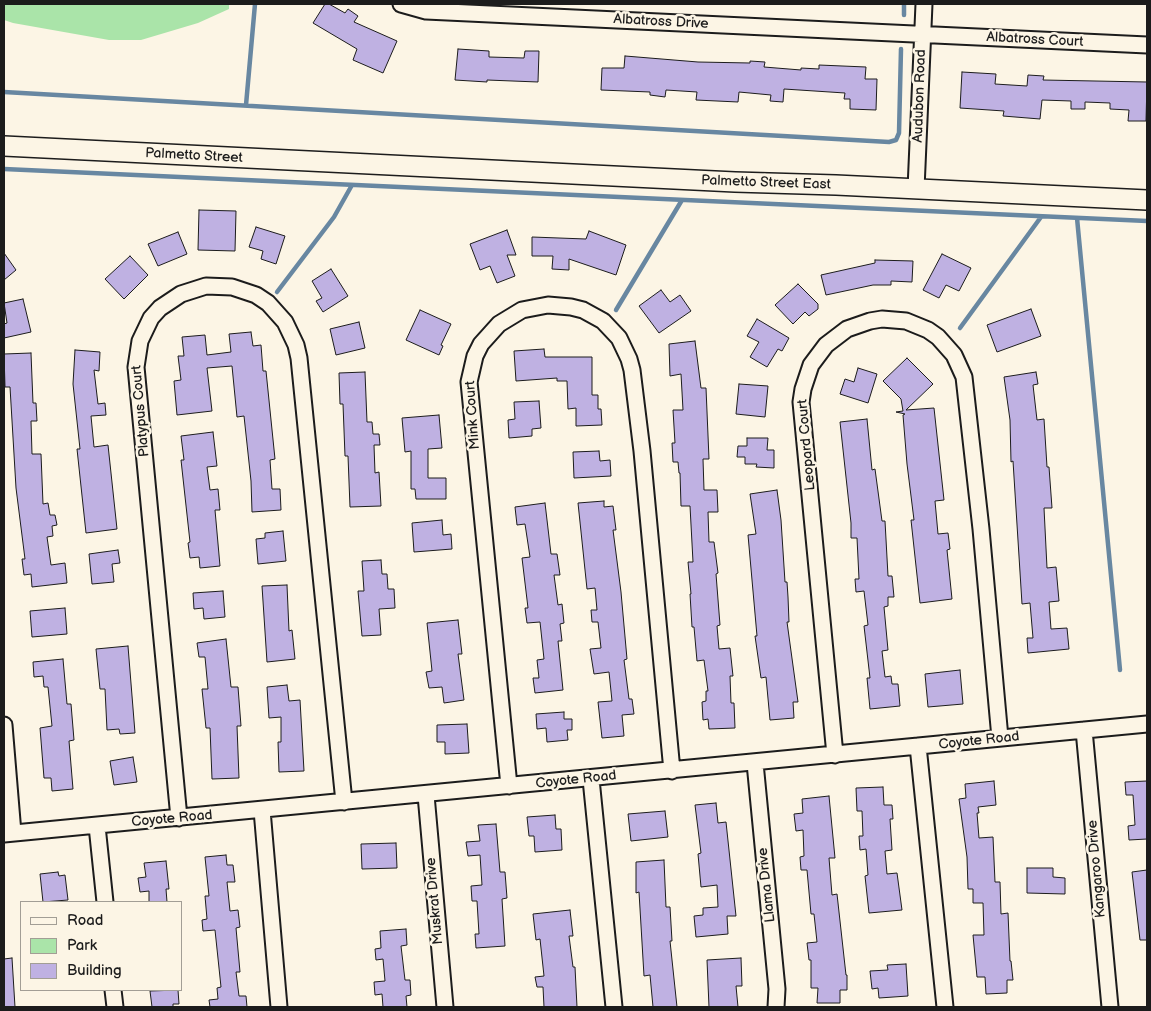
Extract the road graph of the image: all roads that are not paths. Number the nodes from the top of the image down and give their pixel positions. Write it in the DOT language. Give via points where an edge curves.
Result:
graph roads {
  1 [pos="401,4"];
  2 [pos="924,4"];
  3 [pos="922,35"];
  4 [pos="1147,45"];
  5 [pos="4,146"];
  6 [pos="384,165"];
  7 [pos="916,189"];
  8 [pos="1147,200"];
  9 [pos="1147,724"];
  10 [pos="4,725"];
  11 [pos="1084,730"];
  12 [pos="1000,738"];
  13 [pos="918,746"];
  14 [pos="835,755"];
  15 [pos="755,763"];
  16 [pos="672,771"];
  17 [pos="591,778"];
  18 [pos="509,786"];
  19 [pos="426,795"];
  20 [pos="344,802"];
  21 [pos="262,810"];
  22 [pos="179,818"];
  23 [pos="97,826"];
  24 [pos="8,833"];
  25 [pos="104,901"];
  26 [pos="113,991"];
  27 [pos="115,1007"];
  28 [pos="279,1007"];
  29 [pos="445,1007"];
  30 [pos="614,1007"];
  31 [pos="776,1007"];
  32 [pos="945,1007"];
  33 [pos="1110,1007"];
  1 -- 3 [label="street, Albatross Drive" via="426,11"];
  2 -- 3 [label="street, Audubon Road"];
  3 -- 4 [label="street, Albatross Court"];
  3 -- 7 [label="street, Audubon Road"];
  5 -- 6 [label="main road, Palmetto Street"];
  6 -- 7 [label="main road, Palmetto Street East"];
  7 -- 8 [label="main road, Palmetto Street East"];
  9 -- 11 [label="street, Coyote Road"];
  10 -- 24 [label="street"];
  11 -- 12 [label="street, Coyote Road"];
  11 -- 33 [label="street, Kangaroo Drive"];
  12 -- 13 [label="street, Coyote Road"];
  12 -- 14 [label="street, Leopard Court" via="964,377 954,355 938,337 906,321 882,319 847,329 826,345 811,365 801,402"];
  13 -- 14 [label="street, Coyote Road"];
  13 -- 32 [label="street"];
  14 -- 15 [label="street, Coyote Road"];
  15 -- 16 [label="street, Coyote Road"];
  15 -- 31 [label="street, Llama Drive" via="777,989"];
  16 -- 17 [label="street, Coyote Road"];
  16 -- 18 [label="street, Mink Court" via="630,364 618,338 603,322 582,310 548,305 522,310 494,328 475,356 469,382"];
  17 -- 18 [label="street, Coyote Road"];
  17 -- 30 [label="street"];
  18 -- 19 [label="street, Coyote Road"];
  19 -- 20 [label="street, Coyote Road"];
  19 -- 29 [label="street, Muskrat Drive"];
  20 -- 21 [label="street, Coyote Road"];
  20 -- 22 [label="street, Platypus Court" via="296,345 285,322 268,302 232,287 206,286 176,297 160,308 140,341 136,367"];
  21 -- 22 [label="street, Coyote Road"];
  21 -- 28 [label="street"];
  22 -- 23 [label="street, Coyote Road"];
  23 -- 24 [label="street, Coyote Road"];
  23 -- 25 [label="street"];
  26 -- 27 [label="street"];
}
